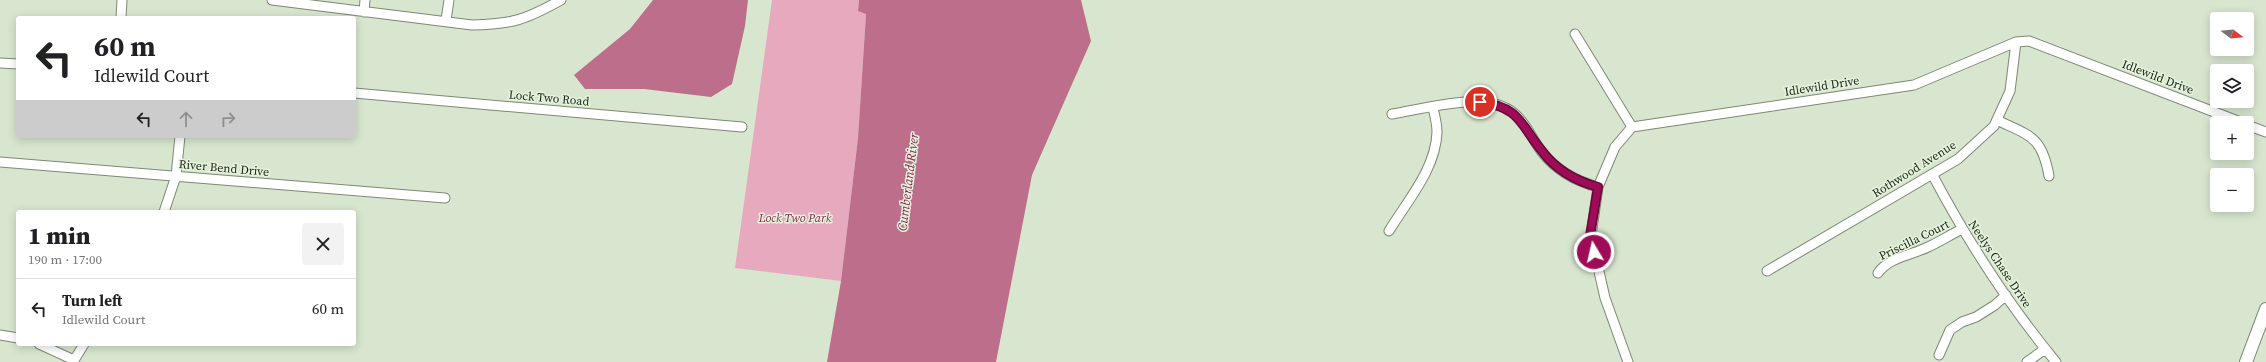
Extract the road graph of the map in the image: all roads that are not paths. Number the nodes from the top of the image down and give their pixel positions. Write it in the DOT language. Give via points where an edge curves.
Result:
graph roads {
  1 [pos="122,0"];
  2 [pos="272,0"];
  3 [pos="365,0"];
  4 [pos="449,0"];
  5 [pos="561,0"];
  6 [pos="364,12"];
  7 [pos="121,16"];
  8 [pos="446,20"];
  9 [pos="1575,34"];
  10 [pos="2016,42"];
  11 [pos="0,62"];
  12 [pos="16,64"];
  13 [pos="356,93"];
  14 [pos="1433,108"];
  15 [pos="1392,114"];
  16 [pos="2225,116"];
  17 [pos="1996,120"];
  18 [pos="742,127"];
  19 [pos="1632,127"];
  20 [pos="2254,127"];
  21 [pos="2266,132"];
  22 [pos="180,138"];
  23 [pos="0,162"];
  24 [pos="1932,174"];
  25 [pos="176,176"];
  26 [pos="2049,176"];
  27 [pos="1598,187"];
  28 [pos="445,198"];
  29 [pos="165,210"];
  30 [pos="1962,229"];
  31 [pos="1388,231"];
  32 [pos="1767,271"];
  33 [pos="1878,273"];
  34 [pos="2006,295"];
  35 [pos="2266,310"];
  36 [pos="0,335"];
  37 [pos="16,338"];
  38 [pos="43,346"];
  39 [pos="83,346"];
  40 [pos="2045,349"];
  41 [pos="1939,355"];
  42 [pos="73,361"];
  43 [pos="1628,362"];
  44 [pos="2027,362"];
  45 [pos="2056,362"];
  46 [pos="2246,362"];
  1 -- 7 [label="street"];
  2 -- 6 [label="street"];
  3 -- 6 [label="street"];
  4 -- 8 [label="street"];
  5 -- 8 [label="street" via="532,17 504,24 472,25"];
  6 -- 8 [label="street"];
  9 -- 19 [label="street"];
  10 -- 16 [label="street, Idlewild Drive" via="2029,41 2048,47"];
  10 -- 17 [label="street, Rothwood Avenue" via="2010,91"];
  10 -- 19 [label="street, Idlewild Drive" via="1914,85"];
  11 -- 12 [label="street"];
  13 -- 18 [label="street, Lock Two Road"];
  14 -- 15 [label="street"];
  14 -- 27 [label="street" via="1469,101 1491,103 1506,108 1519,119 1542,152 1558,168 1579,182"];
  14 -- 31 [label="street" via="1437,132 1431,159 1418,186"];
  17 -- 24 [label="street, Rothwood Avenue" via="1994,126 1958,159"];
  17 -- 26 [label="street" via="2032,137 2045,155"];
  19 -- 27 [label="street" via="1615,147"];
  20 -- 21 [label="street"];
  22 -- 25 [label="street"];
  23 -- 25 [label="street, River Bend Drive"];
  24 -- 30 [label="street, Neelys Chase Drive"];
  24 -- 32 [label="street, Rothwood Avenue"];
  25 -- 28 [label="street, River Bend Drive"];
  25 -- 29 [label="street"];
  27 -- 43 [label="street" via="1590,236 1605,298"];
  30 -- 33 [label="street, Priscilla Court" via="1927,248 1896,259 1881,268"];
  30 -- 34 [label="street, Neelys Chase Drive"];
  34 -- 40 [label="street, Neelys Chase Drive"];
  34 -- 41 [label="street" via="1989,309 1950,330"];
  35 -- 46 [label="main road"];
  36 -- 37 [label="street"];
  38 -- 42 [label="street"];
  39 -- 42 [label="street"];
  40 -- 44 [label="street"];
  40 -- 45 [label="street, Neelys Chase Drive"];
}
